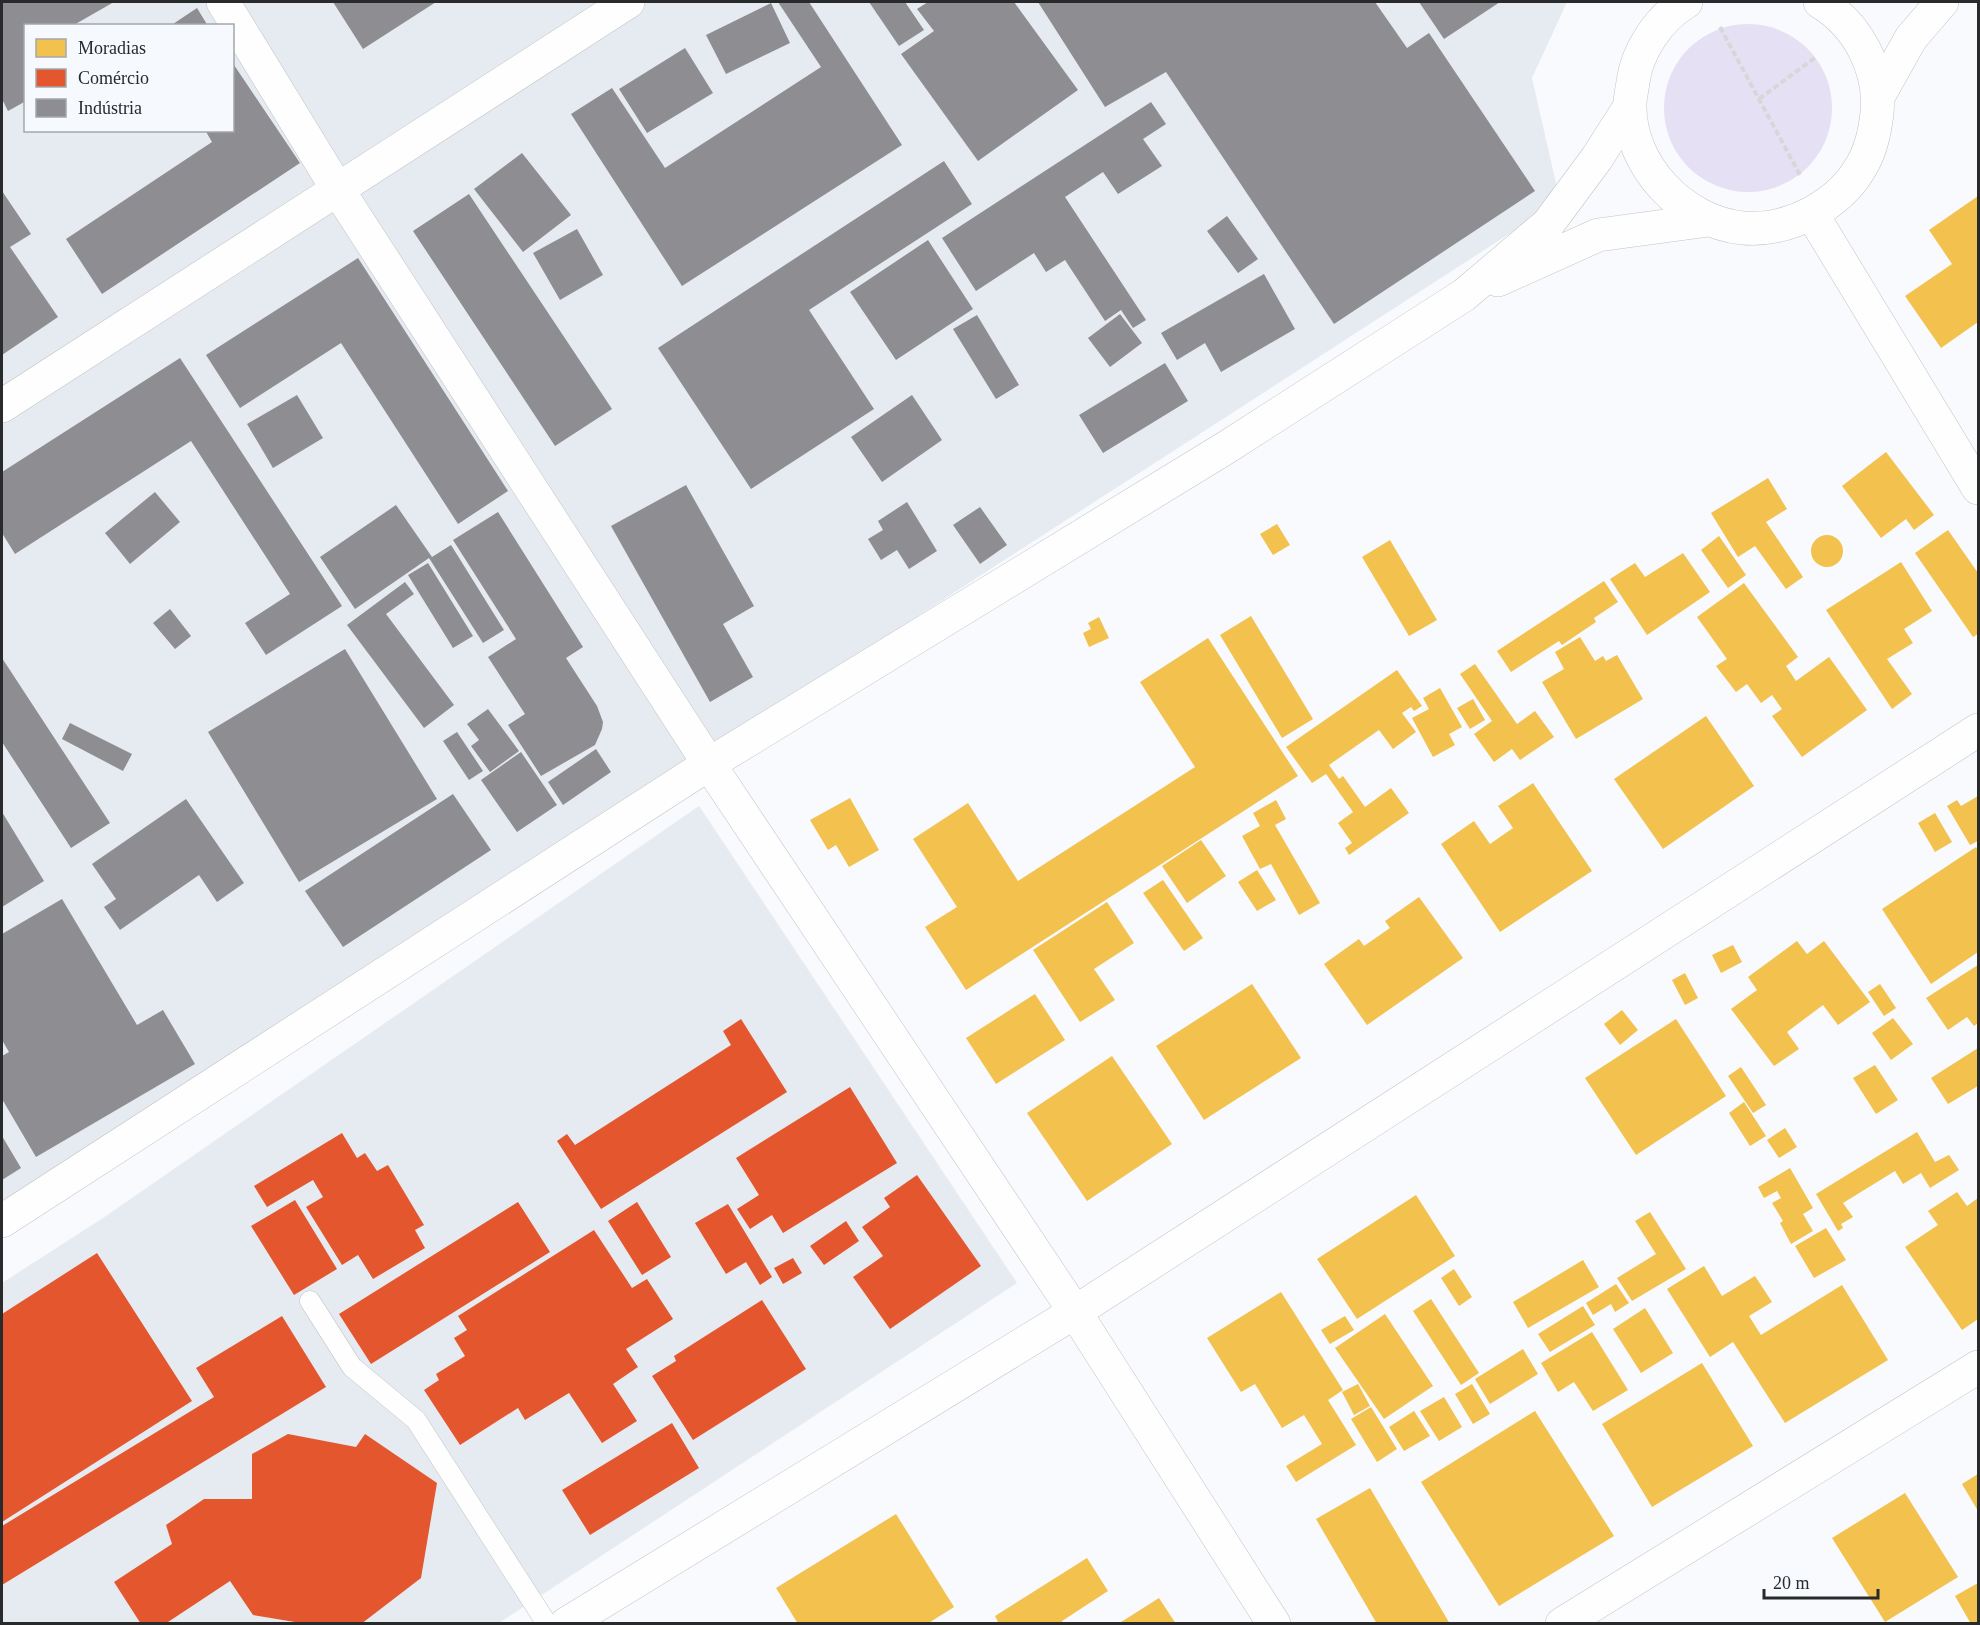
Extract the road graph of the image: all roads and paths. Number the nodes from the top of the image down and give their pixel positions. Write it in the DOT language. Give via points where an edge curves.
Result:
graph roads {
  1 [pos="223,2"];
  2 [pos="628,2"];
  3 [pos="1820,2"];
  4 [pos="1942,2"];
  5 [pos="1679,3"];
  6 [pos="1720,27"];
  7 [pos="1816,57"];
  8 [pos="1878,97"];
  9 [pos="1759,99"];
  10 [pos="1630,106"];
  11 [pos="1800,175"];
  12 [pos="338,190"];
  13 [pos="1812,214"];
  14 [pos="1709,219"];
  15 [pos="1464,295"];
  16 [pos="2,406"];
  17 [pos="1978,488"];
  18 [pos="1978,730"];
  19 [pos="710,764"];
  20 [pos="2,1221"];
  21 [pos="310,1301"];
  22 [pos="1075,1312"];
  23 [pos="1978,1367"];
  24 [pos="547,1623"];
  25 [pos="566,1623"];
  26 [pos="1274,1623"];
  27 [pos="1562,1623"];
  1 -- 12 [label="street"];
  2 -- 12 [label="street"];
  3 -- 8 [label="street" via="1835,11 1857,36 1871,65"];
  4 -- 8 [label="street" via="1911,38"];
  5 -- 10 [label="street" via="1651,34 1635,69"];
  6 -- 9 [label="path"];
  7 -- 9 [label="path"];
  8 -- 13 [label="street" via="1875,132 1862,166 1840,193"];
  9 -- 11 [label="path"];
  10 -- 14 [label="street" via="1636,142 1652,175 1677,201"];
  10 -- 15 [label="street" via="1548,224"];
  12 -- 16 [label="street"];
  12 -- 19 [label="street"];
  13 -- 14 [label="street" via="1779,226 1743,228"];
  13 -- 17 [label="street"];
  14 -- 15 [label="street" via="1598,235"];
  15 -- 19 [label="street" via="1227,447"];
  18 -- 22 [label="street"];
  19 -- 20 [label="street"];
  19 -- 22 [label="street"];
  21 -- 24 [label="lane" via="352,1367 416,1420"];
  22 -- 25 [label="street"];
  22 -- 26 [label="street"];
  23 -- 27 [label="street"];
}
